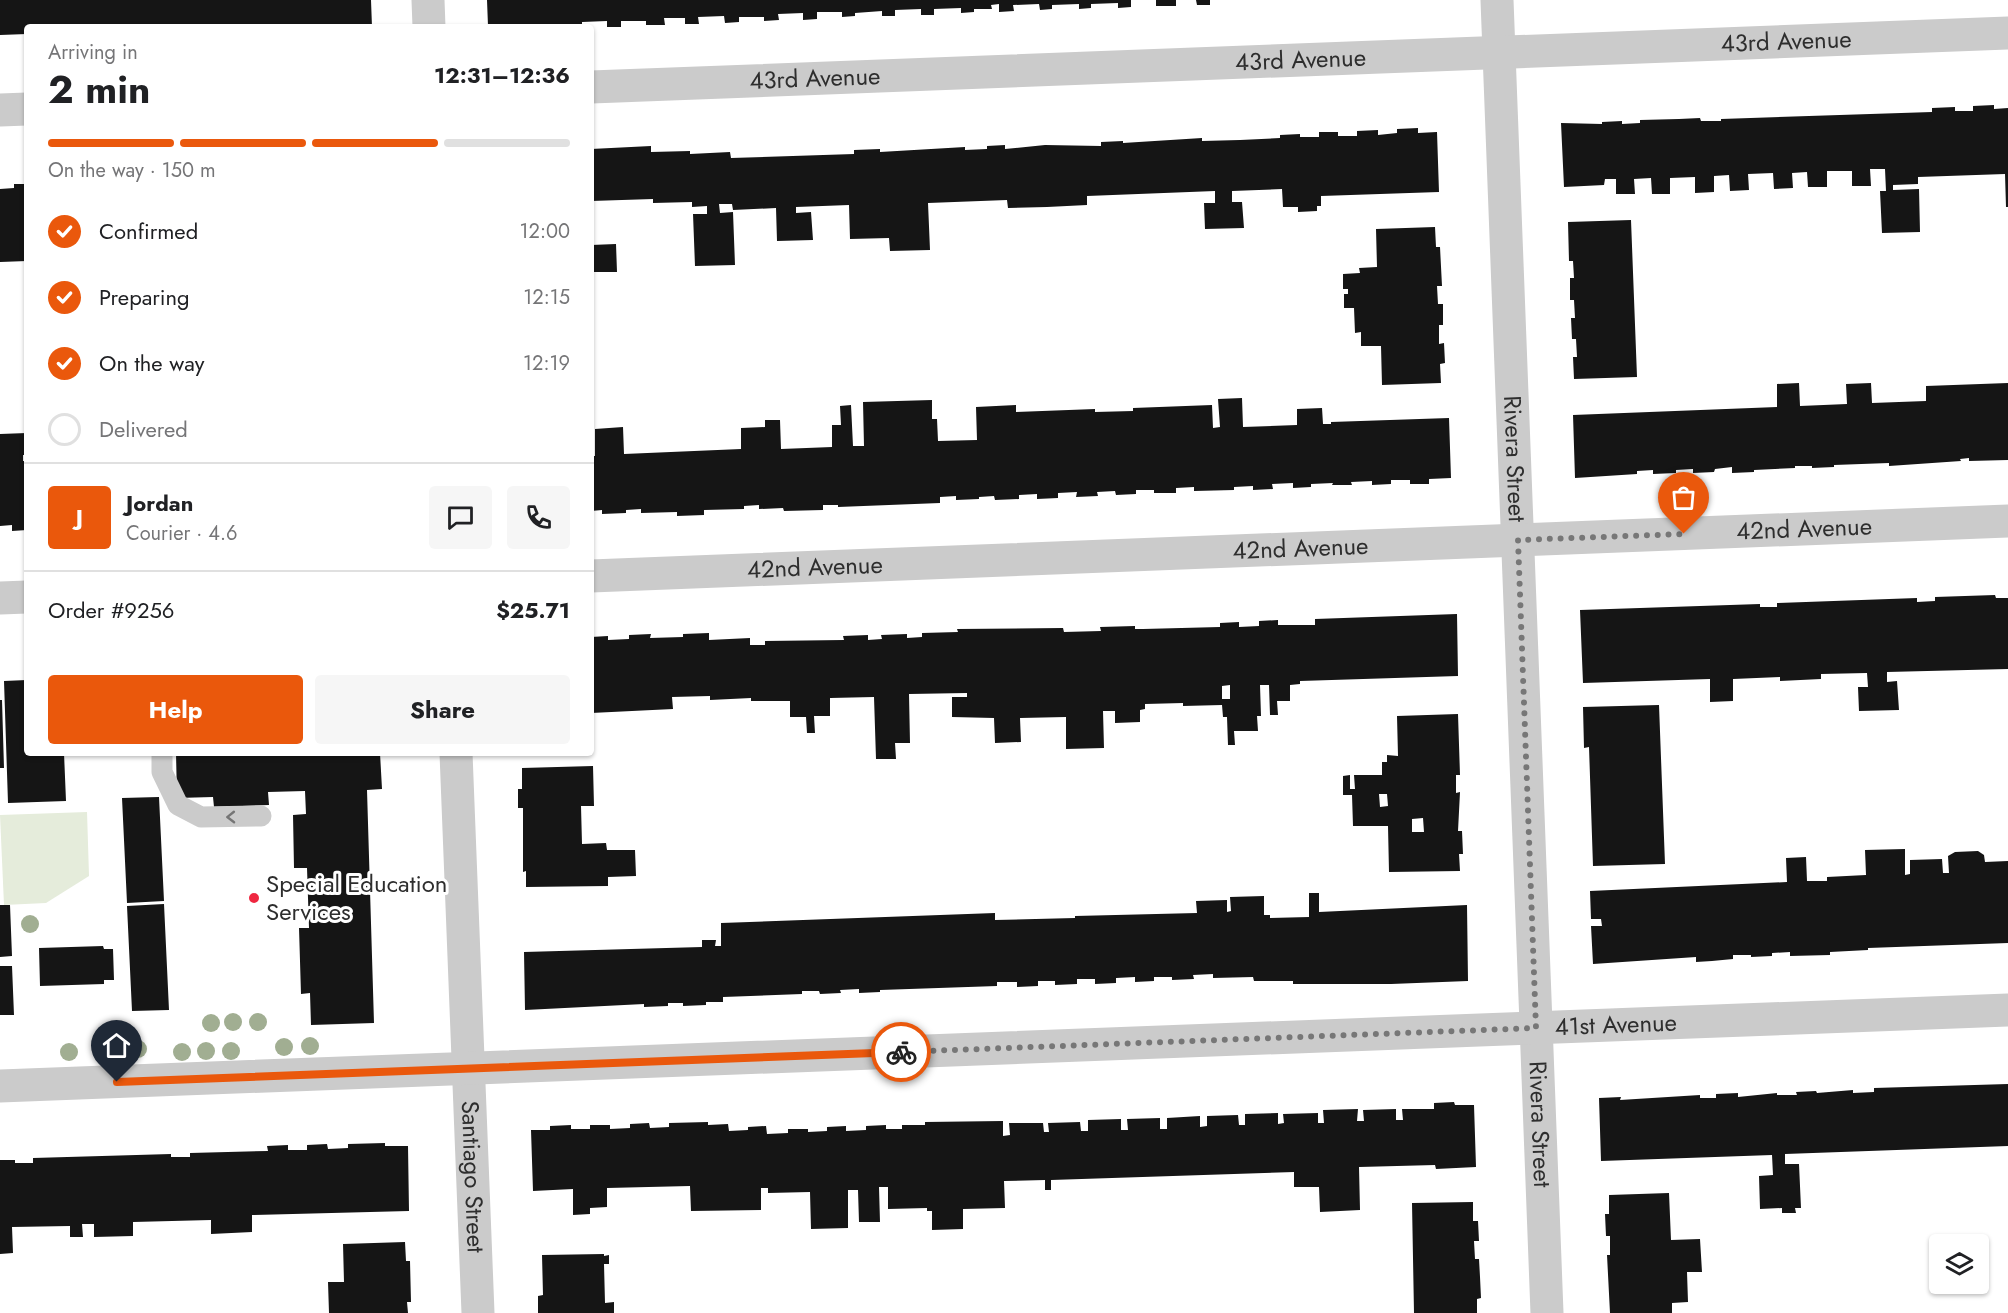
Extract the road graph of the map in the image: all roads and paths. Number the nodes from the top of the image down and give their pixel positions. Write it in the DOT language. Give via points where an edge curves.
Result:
graph roads {
  1 [pos="428,0"];
  2 [pos="1497,0"];
  3 [pos="429,24"];
  4 [pos="2008,33"];
  5 [pos="1499,52"];
  6 [pos="594,87"];
  7 [pos="24,109"];
  8 [pos="0,110"];
  9 [pos="2008,521"];
  10 [pos="1518,540"];
  11 [pos="594,576"];
  12 [pos="24,597"];
  13 [pos="0,598"];
  14 [pos="162,756"];
  15 [pos="456,756"];
  16 [pos="261,816"];
  17 [pos="2008,1010"];
  18 [pos="1536,1028"];
  19 [pos="468,1068"];
  20 [pos="0,1086"];
  21 [pos="478,1313"];
  22 [pos="1547,1313"];
  1 -- 3 [label="street"];
  2 -- 5 [label="street, Rivera Street"];
  4 -- 5 [label="street, 43rd Avenue"];
  5 -- 6 [label="street, 43rd Avenue"];
  5 -- 10 [label="street, Rivera Street"];
  7 -- 8 [label="street"];
  9 -- 10 [label="street, 42nd Avenue"];
  10 -- 11 [label="street, 42nd Avenue"];
  10 -- 18 [label="street, Rivera Street"];
  12 -- 13 [label="street"];
  16 -- 14 [label="lane, one-way" via="201,817 178,805 162,772"];
  15 -- 19 [label="street, Santiago Street"];
  17 -- 18 [label="street, 41st Avenue"];
  18 -- 19 [label="street, 41st Avenue"];
  18 -- 22 [label="street, Rivera Street"];
  19 -- 20 [label="street, 41st Avenue"];
  19 -- 21 [label="street, Santiago Street"];
}
